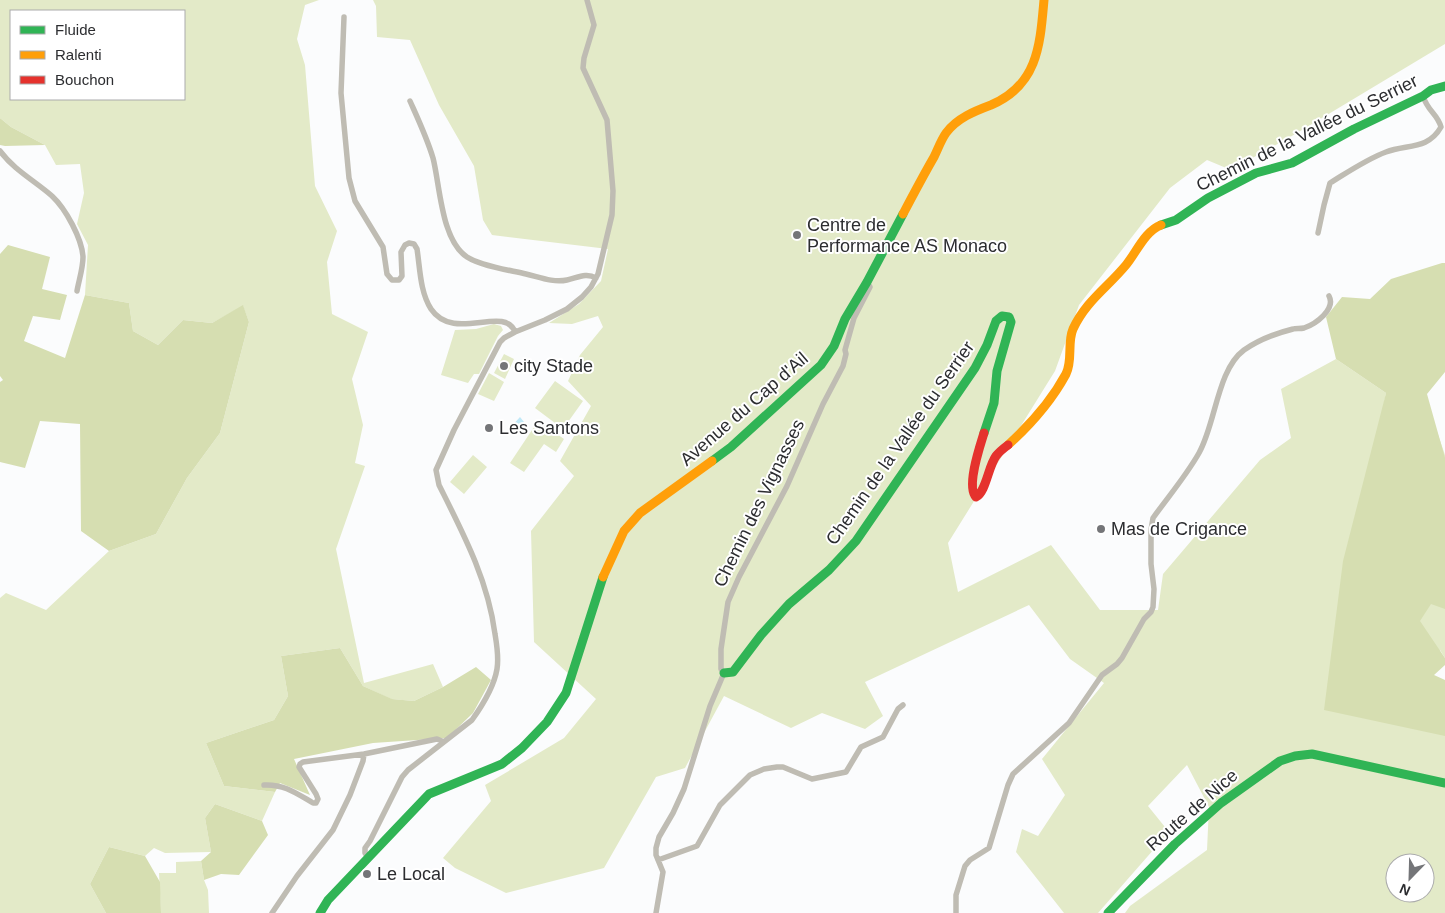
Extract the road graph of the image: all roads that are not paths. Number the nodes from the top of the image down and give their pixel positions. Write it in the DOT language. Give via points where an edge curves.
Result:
graph roads {
  1 [pos="587,0"];
  2 [pos="1044,0"];
  3 [pos="344,16"];
  4 [pos="1445,86"];
  5 [pos="1423,96"];
  6 [pos="410,101"];
  7 [pos="0,151"];
  8 [pos="1318,233"];
  9 [pos="596,278"];
  10 [pos="867,282"];
  11 [pos="77,291"];
  12 [pos="1329,296"];
  13 [pos="515,332"];
  14 [pos="834,346"];
  15 [pos="844,350"];
  16 [pos="724,673"];
  17 [pos="903,705"];
  18 [pos="444,742"];
  19 [pos="364,754"];
  20 [pos="1445,783"];
  21 [pos="264,785"];
  22 [pos="368,856"];
  23 [pos="658,860"];
  24 [pos="272,913"];
  25 [pos="320,913"];
  26 [pos="656,913"];
  27 [pos="956,913"];
  28 [pos="1108,913"];
  1 -- 9 [label="street" via="594,25 584,68 607,120 613,191 612,215"];
  2 -- 10 [label="street, Avenue du Cap d'Ail" via="1038,52 1025,80 1016,91 964,115 946,133"];
  3 -- 13 [label="street" via="341,93 349,178 355,201 383,247 387,274 392,280 399,280 402,276 401,252 405,245 414,244 425,294 438,317 460,325 504,321"];
  4 -- 5 [label="street, Chemin de la Vallée du Serrier"];
  5 -- 8 [label="street" via="1426,105 1438,118 1441,127 1437,134 1420,145 1385,152 1330,183"];
  5 -- 16 [label="street, Chemin de la Vallée du Serrier" via="1292,163 1256,173 1208,198 1176,220 1156,227 1082,312 1070,337 1066,373 1022,432 996,456 982,492 976,497 972,490 976,457 994,403 997,370 1011,322 1009,317 1002,316 996,321 975,368 856,541 829,570 789,604 733,672"];
  6 -- 9 [label="street" via="432,155 443,212 458,249 485,264 553,280 584,275"];
  7 -- 11 [label="street" via="26,177 52,196 69,219 82,246 83,260"];
  9 -- 13 [label="street" via="592,287 567,309"];
  10 -- 14 [label="street, Avenue du Cap d'Ail" via="845,319"];
  10 -- 15 [label="street, Chemin des Vignasses" via="870,287 868,293 854,318"];
  12 -- 27 [label="street" via="1330,308 1316,321 1256,343 1233,360 1198,453 1153,518 1151,555 1154,589 1151,612 1122,658 1102,675 1069,723 1014,774 988,848 965,866 956,895"];
  13 -- 18 [label="street" via="500,342 436,470 439,484 481,573 498,651 496,674 480,709 472,720"];
  14 -- 15 [label="street"];
  14 -- 22 [label="street, Avenue du Cap d'Ail" via="821,365 731,447 640,513 624,531 606,568 566,693 538,733 502,764 429,794"];
  15 -- 16 [label="street, Chemin des Vignasses" via="844,366 728,602 721,649"];
  16 -- 23 [label="street" via="684,789 659,837 656,848"];
  17 -- 23 [label="street" via="883,737 861,747 846,772 812,779 783,767 757,772 745,779 720,805 697,846"];
  18 -- 19 [label="street" via="438,739"];
  18 -- 22 [label="street" via="402,777 364,848"];
  19 -- 21 [label="street" via="300,764 316,794 316,803 280,785"];
  19 -- 24 [label="street" via="350,795 333,830"];
  20 -- 28 [label="street, Route de Nice" via="1312,754 1280,761 1221,803 1175,844"];
  22 -- 25 [label="street, Avenue du Cap d'Ail"];
  23 -- 26 [label="street" via="663,872"];
}
